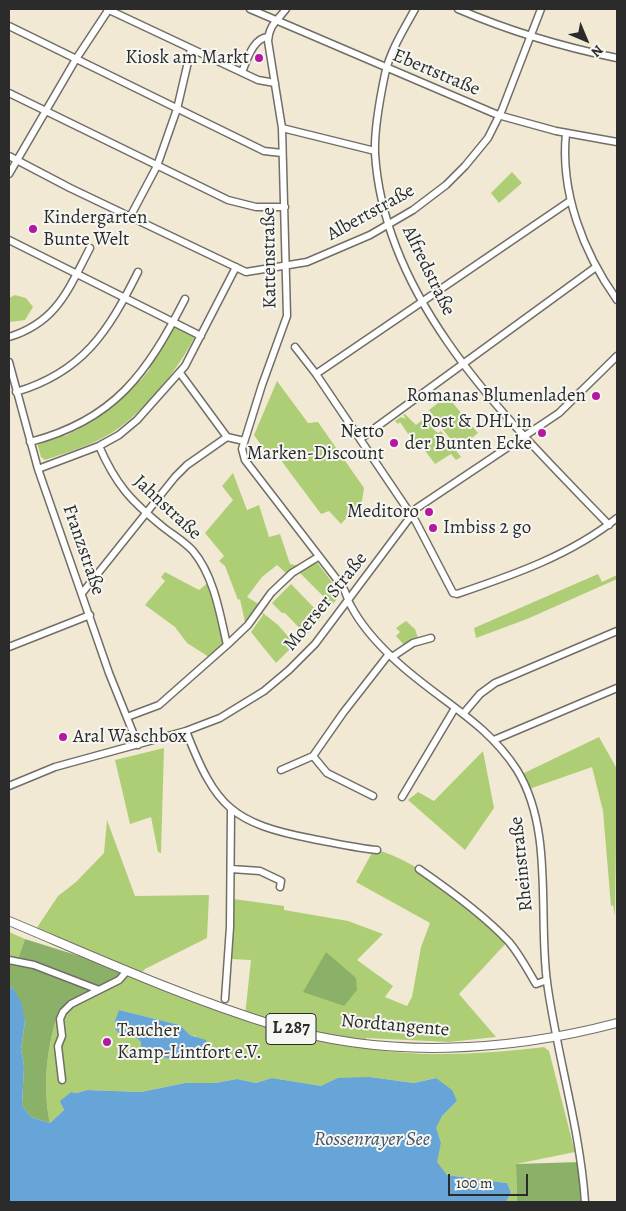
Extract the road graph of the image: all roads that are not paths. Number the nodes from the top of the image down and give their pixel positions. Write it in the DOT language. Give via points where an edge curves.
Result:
graph roads {
  1 [pos="108,9"];
  2 [pos="250,9"];
  3 [pos="286,9"];
  4 [pos="415,9"];
  5 [pos="458,9"];
  6 [pos="541,9"];
  7 [pos="276,21"];
  8 [pos="9,26"];
  9 [pos="531,35"];
  10 [pos="268,37"];
  11 [pos="191,49"];
  12 [pos="617,58"];
  13 [pos="76,60"];
  14 [pos="387,68"];
  15 [pos="242,72"];
  16 [pos="275,83"];
  17 [pos="9,92"];
  18 [pos="177,109"];
  19 [pos="46,111"];
  20 [pos="498,115"];
  21 [pos="282,128"];
  22 [pos="566,133"];
  23 [pos="617,142"];
  24 [pos="375,151"];
  25 [pos="282,153"];
  26 [pos="9,156"];
  27 [pos="17,160"];
  28 [pos="157,166"];
  29 [pos="9,174"];
  30 [pos="570,201"];
  31 [pos="284,207"];
  32 [pos="130,216"];
  33 [pos="389,224"];
  34 [pos="9,240"];
  35 [pos="90,248"];
  36 [pos="284,265"];
  37 [pos="236,267"];
  38 [pos="596,267"];
  39 [pos="138,272"];
  40 [pos="76,274"];
  41 [pos="124,299"];
  42 [pos="185,300"];
  43 [pos="617,300"];
  44 [pos="422,301"];
  45 [pos="173,323"];
  46 [pos="202,336"];
  47 [pos="9,337"];
  48 [pos="295,347"];
  49 [pos="617,356"];
  50 [pos="9,362"];
  51 [pos="463,364"];
  52 [pos="180,373"];
  53 [pos="316,374"];
  54 [pos="16,392"];
  55 [pos="524,436"];
  56 [pos="227,437"];
  57 [pos="360,439"];
  58 [pos="244,441"];
  59 [pos="30,442"];
  60 [pos="100,446"];
  61 [pos="38,469"];
  62 [pos="145,512"];
  63 [pos="410,515"];
  64 [pos="617,518"];
  65 [pos="609,525"];
  66 [pos="318,557"];
  67 [pos="83,592"];
  68 [pos="348,601"];
  69 [pos="90,615"];
  70 [pos="617,632"];
  71 [pos="431,638"];
  72 [pos="227,645"];
  73 [pos="9,647"];
  74 [pos="390,656"];
  75 [pos="617,688"];
  76 [pos="455,708"];
  77 [pos="464,713"];
  78 [pos="127,717"];
  79 [pos="186,731"];
  80 [pos="494,740"];
  81 [pos="138,745"];
  82 [pos="313,756"];
  83 [pos="281,770"];
  84 [pos="9,786"];
  85 [pos="373,796"];
  86 [pos="402,797"];
  87 [pos="231,810"];
  88 [pos="377,850"];
  89 [pos="231,869"];
  90 [pos="419,869"];
  91 [pos="280,887"];
  92 [pos="9,922"];
  93 [pos="9,960"];
  94 [pos="127,971"];
  95 [pos="546,980"];
  96 [pos="99,990"];
  97 [pos="224,999"];
  98 [pos="617,1023"];
  99 [pos="555,1037"];
  100 [pos="62,1080"];
  101 [pos="585,1202"];
  1 -- 11 [label="street"];
  1 -- 13 [label="street"];
  2 -- 7 [label="street, Ebertstraße"];
  3 -- 7 [label="street"];
  4 -- 14 [label="street, Alfredstraße"];
  5 -- 9 [label="street"];
  6 -- 9 [label="street, Albertstraße"];
  7 -- 10 [label="street" via="272,23"];
  7 -- 14 [label="street, Ebertstraße"];
  8 -- 13 [label="street"];
  9 -- 12 [label="street"];
  9 -- 20 [label="street, Albertstraße"];
  10 -- 15 [label="street" via="258,41"];
  10 -- 16 [label="street, Kattenstraße"];
  11 -- 15 [label="street"];
  11 -- 18 [label="street"];
  13 -- 18 [label="street"];
  13 -- 19 [label="street"];
  14 -- 20 [label="street, Ebertstraße"];
  14 -- 24 [label="street, Alfredstraße"];
  15 -- 16 [label="street" via="264,83"];
  16 -- 21 [label="street, Kattenstraße"];
  17 -- 19 [label="street"];
  18 -- 25 [label="street" via="264,151"];
  18 -- 28 [label="street"];
  19 -- 27 [label="street"];
  19 -- 28 [label="street"];
  20 -- 22 [label="street, Ebertstraße"];
  20 -- 33 [label="street, Albertstraße" via="488,138 446,185 414,210"];
  21 -- 24 [label="street"];
  21 -- 25 [label="street, Kattenstraße"];
  22 -- 23 [label="street, Ebertstraße"];
  22 -- 30 [label="street" via="565,161"];
  24 -- 33 [label="street, Alfredstraße"];
  25 -- 31 [label="street, Kattenstraße"];
  26 -- 27 [label="street, Albertstraße"];
  27 -- 29 [label="street"];
  27 -- 32 [label="street, Albertstraße"];
  28 -- 31 [label="street" via="228,200"];
  28 -- 32 [label="street"];
  30 -- 38 [label="street"];
  30 -- 44 [label="street"];
  31 -- 36 [label="street, Kattenstraße"];
  32 -- 37 [label="street, Albertstraße"];
  33 -- 36 [label="street, Albertstraße" via="307,262"];
  33 -- 44 [label="street, Alfredstraße" via="392,238"];
  34 -- 40 [label="street"];
  35 -- 40 [label="street"];
  36 -- 37 [label="street, Albertstraße" via="246,272"];
  36 -- 58 [label="street, Kattenstraße" via="287,316"];
  37 -- 46 [label="street"];
  38 -- 43 [label="street"];
  38 -- 51 [label="street"];
  39 -- 41 [label="street"];
  40 -- 41 [label="street"];
  40 -- 47 [label="street" via="64,298 48,316 32,328"];
  41 -- 45 [label="street"];
  41 -- 54 [label="street" via="100,339 75,363 47,381"];
  42 -- 45 [label="street"];
  44 -- 51 [label="street, Alfredstraße"];
  44 -- 53 [label="street"];
  45 -- 46 [label="street"];
  45 -- 59 [label="street" via="147,367 116,399 79,425"];
  46 -- 52 [label="street"];
  48 -- 53 [label="street"];
  49 -- 55 [label="street, Moerser Straße" via="566,407"];
  50 -- 54 [label="street, Franzstraße"];
  51 -- 55 [label="street, Alfredstraße"];
  51 -- 57 [label="street"];
  52 -- 56 [label="street"];
  52 -- 60 [label="street" via="131,425"];
  53 -- 57 [label="street"];
  54 -- 59 [label="street, Franzstraße"];
  55 -- 63 [label="street, Moerser Straße"];
  55 -- 65 [label="street, Alfredstraße"];
  56 -- 58 [label="street"];
  56 -- 62 [label="street" via="187,465"];
  57 -- 63 [label="street"];
  58 -- 66 [label="street, Kattenstraße" via="245,460"];
  59 -- 61 [label="street, Franzstraße"];
  60 -- 61 [label="street"];
  60 -- 62 [label="street, Jahnstraße" via="120,487"];
  61 -- 67 [label="street, Franzstraße"];
  62 -- 67 [label="street"];
  62 -- 72 [label="street, Jahnstraße" via="192,551 202,564 218,604"];
  63 -- 65 [label="street" via="453,593 457,594 542,562"];
  63 -- 68 [label="street, Moerser Straße"];
  64 -- 65 [label="street"];
  66 -- 68 [label="street, Kattenstraße" via="342,586"];
  66 -- 72 [label="street" via="271,593 248,626"];
  67 -- 69 [label="street, Franzstraße"];
  68 -- 74 [label="street, Rheinstraße"];
  68 -- 79 [label="street, Moerser Straße" via="315,644 289,670 220,718"];
  69 -- 73 [label="street"];
  69 -- 78 [label="street, Franzstraße"];
  70 -- 77 [label="street" via="495,683 480,694"];
  71 -- 74 [label="street" via="413,643"];
  72 -- 78 [label="street" via="159,705"];
  74 -- 76 [label="street, Rheinstraße"];
  74 -- 82 [label="street" via="342,712"];
  75 -- 80 [label="street"];
  76 -- 77 [label="street, Rheinstraße"];
  76 -- 86 [label="street"];
  77 -- 80 [label="street, Rheinstraße"];
  78 -- 81 [label="street, Franzstraße"];
  79 -- 81 [label="street, Moerser Straße"];
  79 -- 87 [label="street" via="216,795"];
  80 -- 95 [label="street, Rheinstraße" via="518,772 536,822"];
  81 -- 84 [label="street, Moerser Straße" via="55,767"];
  82 -- 83 [label="street"];
  82 -- 85 [label="street" via="327,773"];
  87 -- 88 [label="street" via="272,831"];
  87 -- 89 [label="street"];
  89 -- 91 [label="street" via="260,871 281,881"];
  89 -- 97 [label="street"];
  90 -- 95 [label="street" via="448,889 508,941 536,984"];
  92 -- 94 [label="main road, Nordtangente / L 287"];
  93 -- 96 [label="street" via="34,964"];
  94 -- 96 [label="street" via="119,980"];
  94 -- 99 [label="main road, Nordtangente / L 287" via="200,1001 278,1026 364,1043 463,1048"];
  95 -- 99 [label="street, Rheinstraße"];
  96 -- 100 [label="street" via="72,1004 60,1019 62,1036 58,1046"];
  98 -- 99 [label="main road, Nordtangente / L 287"];
  99 -- 101 [label="street, Rheinstraße"];
}
